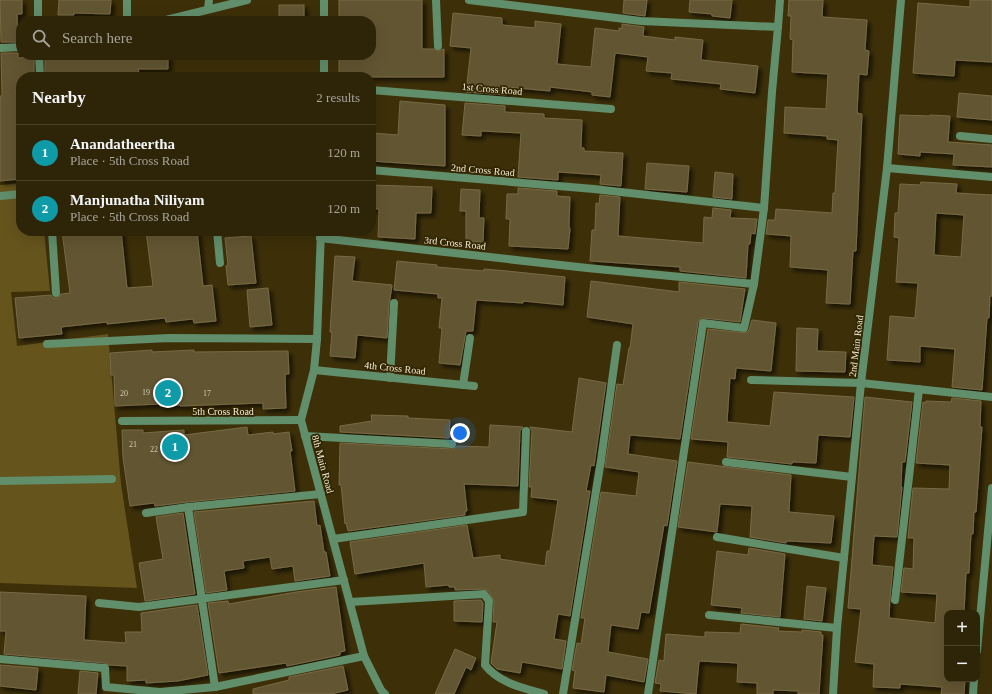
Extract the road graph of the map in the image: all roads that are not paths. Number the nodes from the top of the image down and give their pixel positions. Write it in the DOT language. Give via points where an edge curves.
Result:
graph roads {
  1 [pos="38,0"];
  2 [pos="127,0"];
  3 [pos="209,0"];
  4 [pos="247,0"];
  5 [pos="324,0"];
  6 [pos="436,0"];
  7 [pos="469,0"];
  8 [pos="780,0"];
  9 [pos="902,0"];
  10 [pos="208,9"];
  11 [pos="38,16"];
  12 [pos="127,16"];
  13 [pos="181,16"];
  14 [pos="324,16"];
  15 [pos="778,27"];
  16 [pos="438,46"];
  17 [pos="16,47"];
  18 [pos="0,48"];
  19 [pos="39,60"];
  20 [pos="324,60"];
  21 [pos="40,72"];
  22 [pos="324,72"];
  23 [pos="376,90"];
  24 [pos="611,109"];
  25 [pos="960,136"];
  26 [pos="992,139"];
  27 [pos="887,168"];
  28 [pos="376,170"];
  29 [pos="992,177"];
  30 [pos="16,194"];
  31 [pos="0,196"];
  32 [pos="764,208"];
  33 [pos="52,236"];
  34 [pos="217,236"];
  35 [pos="320,236"];
  36 [pos="336,236"];
  37 [pos="220,263"];
  38 [pos="754,284"];
  39 [pos="56,294"];
  40 [pos="394,303"];
  41 [pos="317,338"];
  42 [pos="470,338"];
  43 [pos="47,344"];
  44 [pos="617,345"];
  45 [pos="314,370"];
  46 [pos="390,378"];
  47 [pos="751,380"];
  48 [pos="861,383"];
  49 [pos="463,385"];
  50 [pos="474,386"];
  51 [pos="919,389"];
  52 [pos="992,397"];
  53 [pos="301,420"];
  54 [pos="122,421"];
  55 [pos="526,431"];
  56 [pos="305,436"];
  57 [pos="452,444"];
  58 [pos="726,462"];
  59 [pos="852,477"];
  60 [pos="112,479"];
  61 [pos="0,481"];
  62 [pos="992,488"];
  63 [pos="321,494"];
  64 [pos="188,507"];
  65 [pos="146,513"];
  66 [pos="717,537"];
  67 [pos="333,539"];
  68 [pos="844,558"];
  69 [pos="344,580"];
  70 [pos="202,599"];
  71 [pos="896,600"];
  72 [pos="350,602"];
  73 [pos="99,603"];
  74 [pos="709,615"];
  75 [pos="837,628"];
  76 [pos="977,646"];
  77 [pos="364,656"];
  78 [pos="0,659"];
  79 [pos="974,682"];
  80 [pos="215,687"];
  81 [pos="385,694"];
  82 [pos="544,694"];
  83 [pos="564,694"];
  84 [pos="648,694"];
  85 [pos="833,694"];
  86 [pos="973,694"];
  1 -- 11 [label="street"];
  2 -- 12 [label="street"];
  3 -- 10 [label="street"];
  4 -- 10 [label="street"];
  5 -- 14 [label="street"];
  6 -- 16 [label="street"];
  7 -- 15 [label="street" via="641,21"];
  8 -- 15 [label="street"];
  9 -- 27 [label="street, 2nd Main Road"];
  10 -- 13 [label="street"];
  15 -- 32 [label="street"];
  17 -- 18 [label="street"];
  19 -- 21 [label="street"];
  20 -- 22 [label="street"];
  23 -- 24 [label="street, 1st Cross Road"];
  25 -- 26 [label="street"];
  27 -- 29 [label="street"];
  27 -- 48 [label="street, 2nd Main Road"];
  28 -- 32 [label="street, 2nd Cross Road" via="594,189"];
  30 -- 31 [label="street"];
  32 -- 38 [label="street"];
  33 -- 39 [label="street"];
  34 -- 37 [label="street"];
  35 -- 41 [label="street, 8th Main Road"];
  36 -- 38 [label="street, 3rd Cross Road" via="587,268"];
  38 -- 84 [label="street" via="744,328 703,323"];
  40 -- 46 [label="street"];
  41 -- 43 [label="street" via="169,338"];
  41 -- 45 [label="street, 8th Main Road"];
  42 -- 49 [label="street"];
  44 -- 83 [label="street"];
  45 -- 46 [label="street, 4th Cross Road"];
  45 -- 53 [label="street, 8th Main Road"];
  46 -- 49 [label="street, 4th Cross Road"];
  47 -- 48 [label="street"];
  48 -- 51 [label="street"];
  48 -- 59 [label="street, 2nd Main Road"];
  49 -- 50 [label="street, 4th Cross Road"];
  51 -- 52 [label="street"];
  51 -- 71 [label="street"];
  53 -- 54 [label="street, 5th Cross Road"];
  53 -- 56 [label="street, 8th Main Road"];
  55 -- 67 [label="street" via="523,512"];
  56 -- 57 [label="street"];
  56 -- 63 [label="street, 8th Main Road"];
  58 -- 59 [label="street"];
  59 -- 68 [label="street, 2nd Main Road"];
  60 -- 61 [label="street"];
  62 -- 76 [label="street"];
  63 -- 64 [label="street"];
  63 -- 67 [label="street, 8th Main Road"];
  64 -- 65 [label="street"];
  64 -- 70 [label="street"];
  66 -- 68 [label="street"];
  67 -- 69 [label="street, 8th Main Road"];
  68 -- 75 [label="street, 2nd Main Road"];
  69 -- 70 [label="street"];
  69 -- 72 [label="street, 8th Main Road"];
  70 -- 73 [label="street" via="139,607"];
  70 -- 80 [label="street"];
  72 -- 77 [label="street, 8th Main Road"];
  72 -- 82 [label="street" via="484,594 489,602 485,665 491,673 514,685"];
  74 -- 75 [label="street"];
  75 -- 85 [label="street, 2nd Main Road"];
  77 -- 80 [label="street"];
  77 -- 81 [label="street, 8th Main Road"];
  78 -- 80 [label="street" via="105,668 106,687 160,692"];
  79 -- 86 [label="street"];
}
